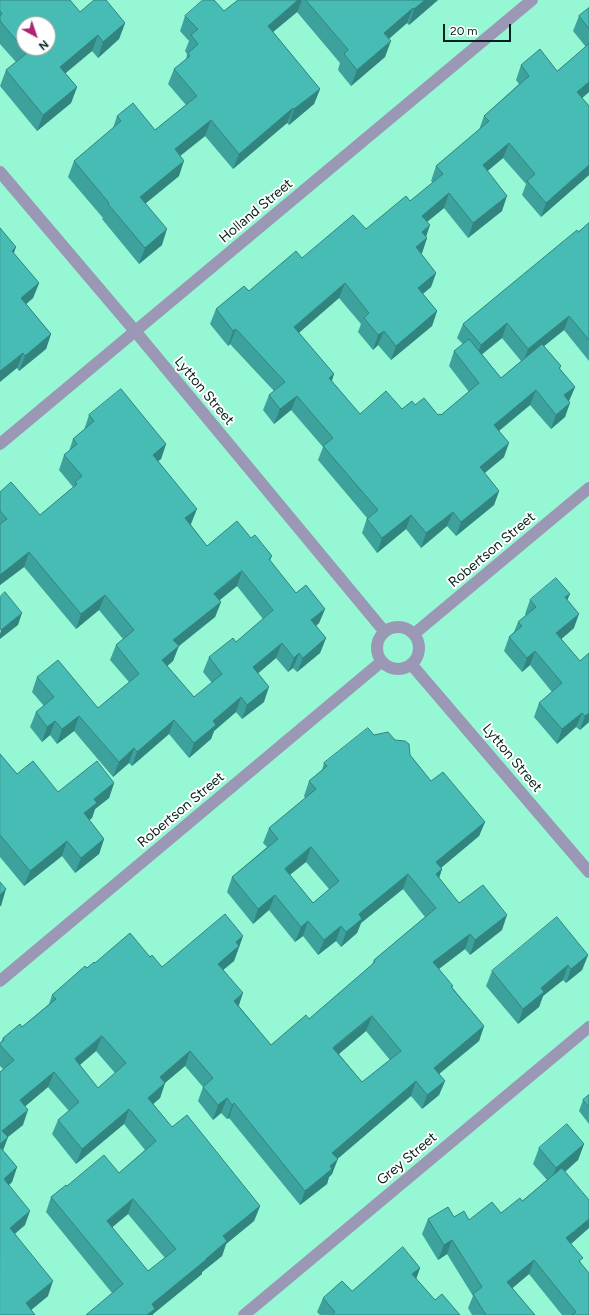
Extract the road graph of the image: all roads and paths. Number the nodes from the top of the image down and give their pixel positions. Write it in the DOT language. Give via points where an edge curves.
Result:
graph roads {
  1 [pos="532,0"];
  2 [pos="0,172"];
  3 [pos="135,332"];
  4 [pos="0,444"];
  5 [pos="589,488"];
  6 [pos="384,631"];
  7 [pos="414,634"];
  8 [pos="381,662"];
  9 [pos="411,664"];
  10 [pos="589,872"];
  11 [pos="0,981"];
  12 [pos="589,1026"];
  13 [pos="244,1315"];
  1 -- 3 [label="street, Holland Street"];
  2 -- 3 [label="street, Lytton Street"];
  3 -- 4 [label="street, Holland Street"];
  3 -- 6 [label="street, Lytton Street"];
  5 -- 7 [label="street, Robertson Street"];
  6 -- 7 [label="street" via="396,626"];
  6 -- 8 [label="street" via="379,636 376,649"];
  7 -- 9 [label="street" via="418,640 419,653"];
  8 -- 9 [label="street" via="392,669 406,668"];
  8 -- 11 [label="street, Robertson Street"];
  9 -- 10 [label="street, Lytton Street"];
  12 -- 13 [label="street, Grey Street"];
}
